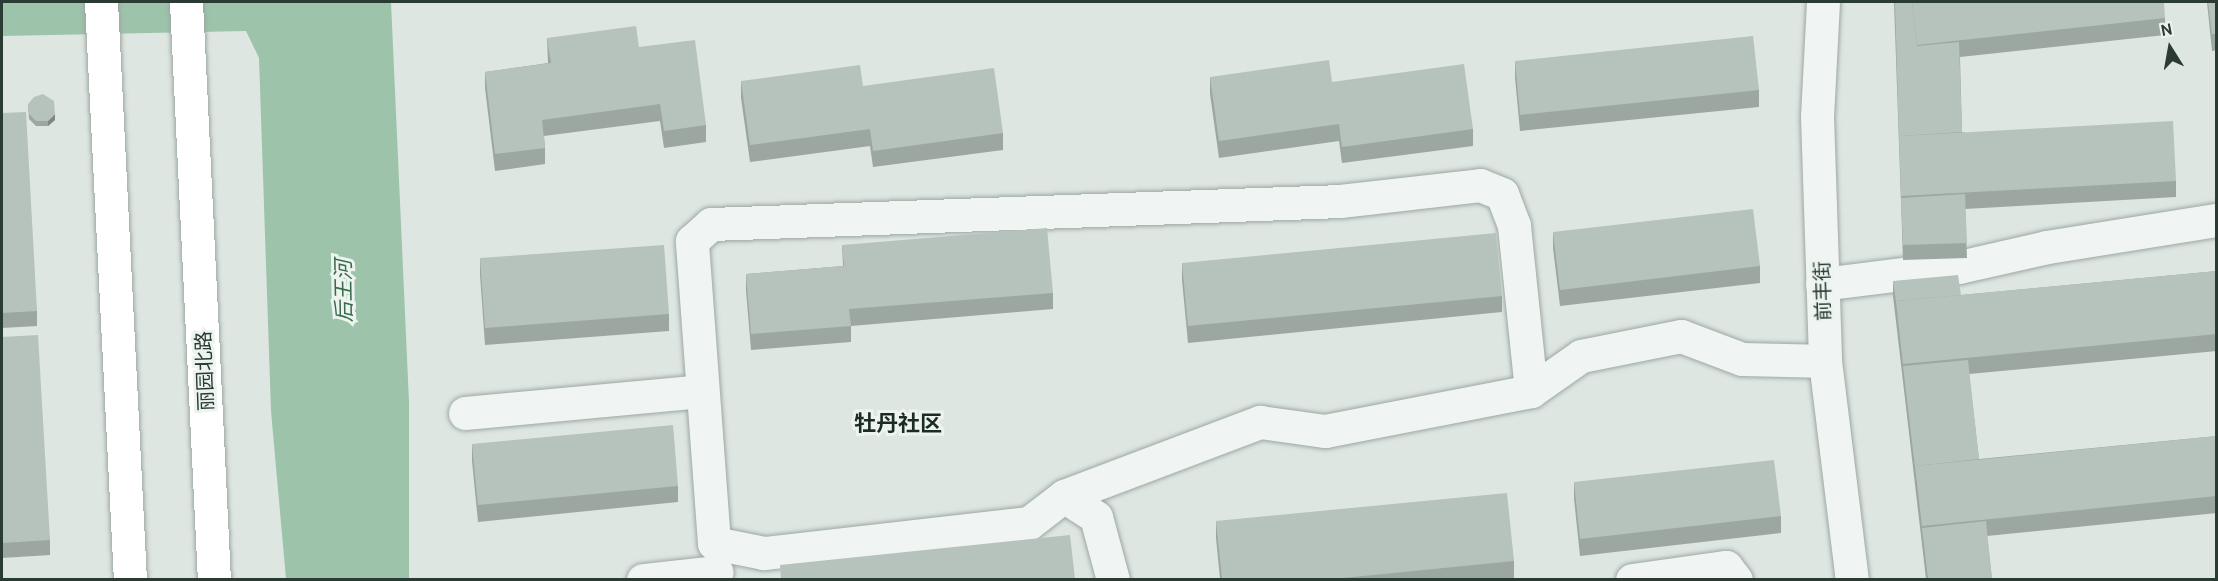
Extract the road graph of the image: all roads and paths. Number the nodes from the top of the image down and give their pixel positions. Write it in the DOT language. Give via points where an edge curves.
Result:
graph roads {
  1 [pos="101,2"];
  2 [pos="186,2"];
  3 [pos="1823,6"];
  4 [pos="2217,220"];
  5 [pos="1822,284"];
  6 [pos="1825,361"];
  7 [pos="701,391"];
  8 [pos="1531,392"];
  9 [pos="465,413"];
  10 [pos="1064,496"];
  11 [pos="716,565"];
  12 [pos="130,579"];
  13 [pos="214,579"];
  14 [pos="643,579"];
  15 [pos="1113,579"];
  16 [pos="1632,579"];
  17 [pos="1736,579"];
  18 [pos="1852,579"];
  1 -- 12 [label="main road"];
  2 -- 13 [label="main road, 丽园北路"];
  3 -- 5 [label="street, 前丰街" via="1816,116"];
  4 -- 5 [label="street" via="2047,247 1959,267"];
  5 -- 6 [label="street, 前丰街"];
  6 -- 8 [label="street" via="1742,359 1681,336 1581,356"];
  6 -- 18 [label="street, 前丰街"];
  7 -- 8 [label="street" via="692,241 711,224 1341,201 1416,189 1480,185 1502,194 1514,226"];
  7 -- 9 [label="street"];
  7 -- 11 [label="street"];
  8 -- 10 [label="street" via="1325,431 1260,422"];
  10 -- 11 [label="street" via="1029,523 764,553"];
  10 -- 15 [label="street" via="1096,517"];
  11 -- 14 [label="street"];
  16 -- 17 [label="street" via="1726,567"];
}
